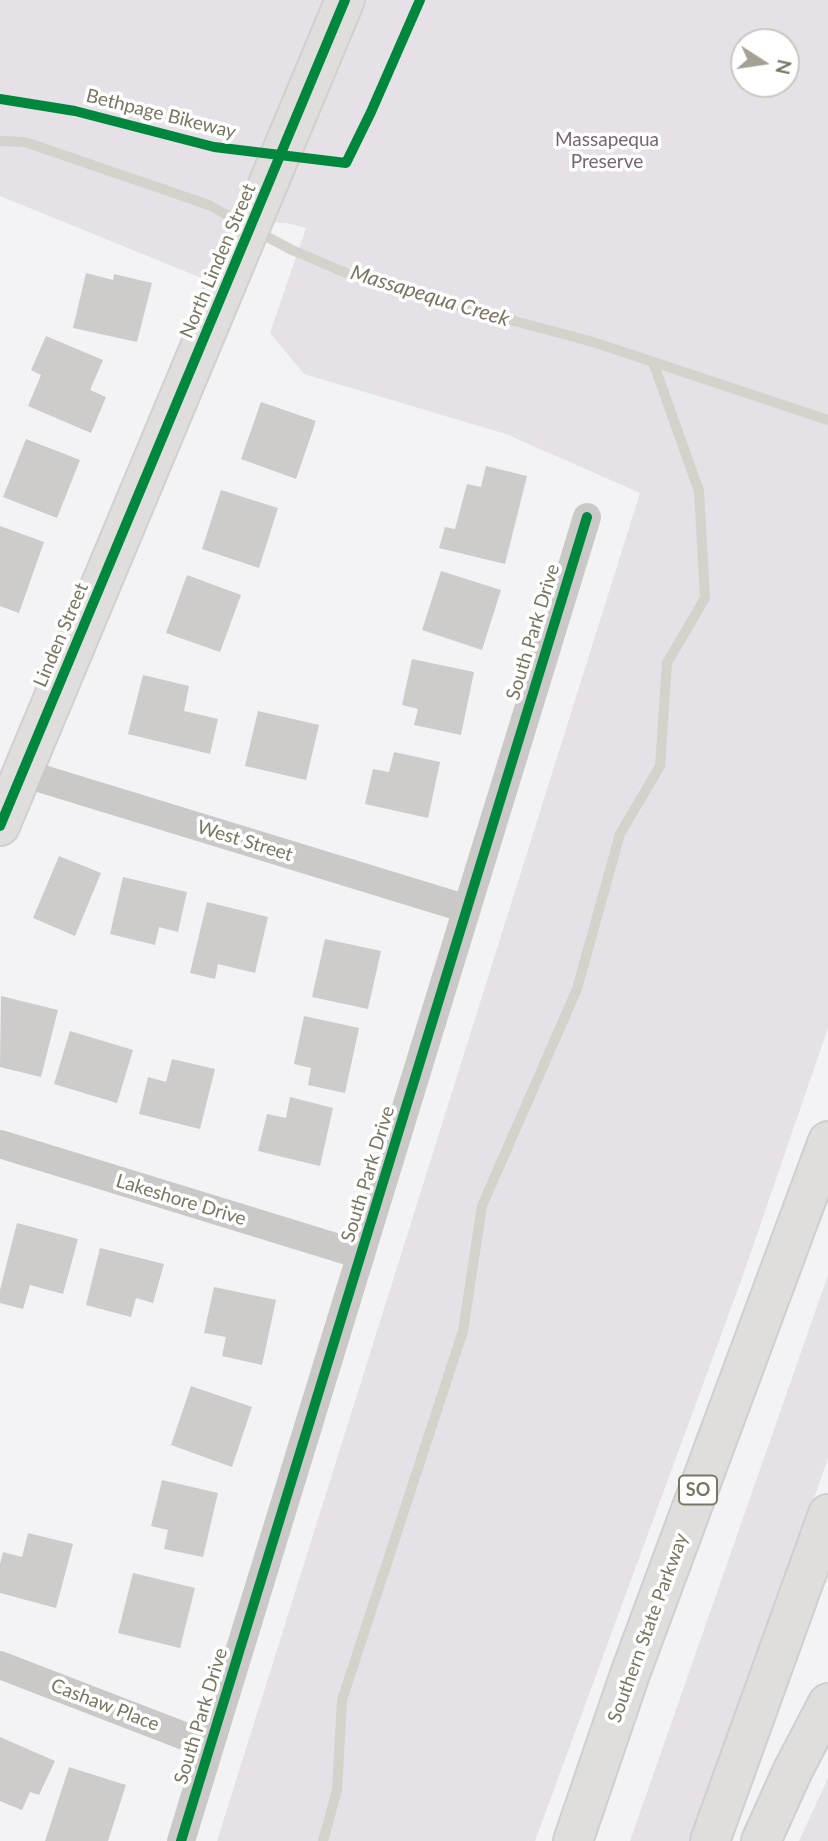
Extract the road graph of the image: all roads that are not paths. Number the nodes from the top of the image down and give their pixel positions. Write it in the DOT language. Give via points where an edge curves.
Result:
graph roads {
  1 [pos="345,0"];
  2 [pos="154,458"];
  3 [pos="587,517"];
  4 [pos="23,773"];
  5 [pos="0,826"];
  6 [pos="467,909"];
  7 [pos="828,1141"];
  8 [pos="0,1144"];
  9 [pos="361,1255"];
  10 [pos="828,1514"];
  11 [pos="0,1665"];
  12 [pos="828,1703"];
  13 [pos="210,1746"];
  14 [pos="181,1841"];
  15 [pos="573,1841"];
  16 [pos="710,1841"];
  17 [pos="761,1841"];
  1 -- 2 [label="main road, North Linden Street"];
  2 -- 4 [label="main road, Linden Street"];
  3 -- 6 [label="street, South Park Drive"];
  4 -- 5 [label="main road, Linden Street"];
  4 -- 6 [label="street, West Street"];
  6 -- 9 [label="street, South Park Drive"];
  7 -- 15 [label="main road, Southern State Parkway / SO"];
  8 -- 9 [label="street, Lakeshore Drive"];
  9 -- 13 [label="street, South Park Drive"];
  10 -- 16 [label="main road"];
  11 -- 13 [label="street, Cashaw Place"];
  12 -- 17 [label="main road"];
  13 -- 14 [label="street, South Park Drive"];
}
